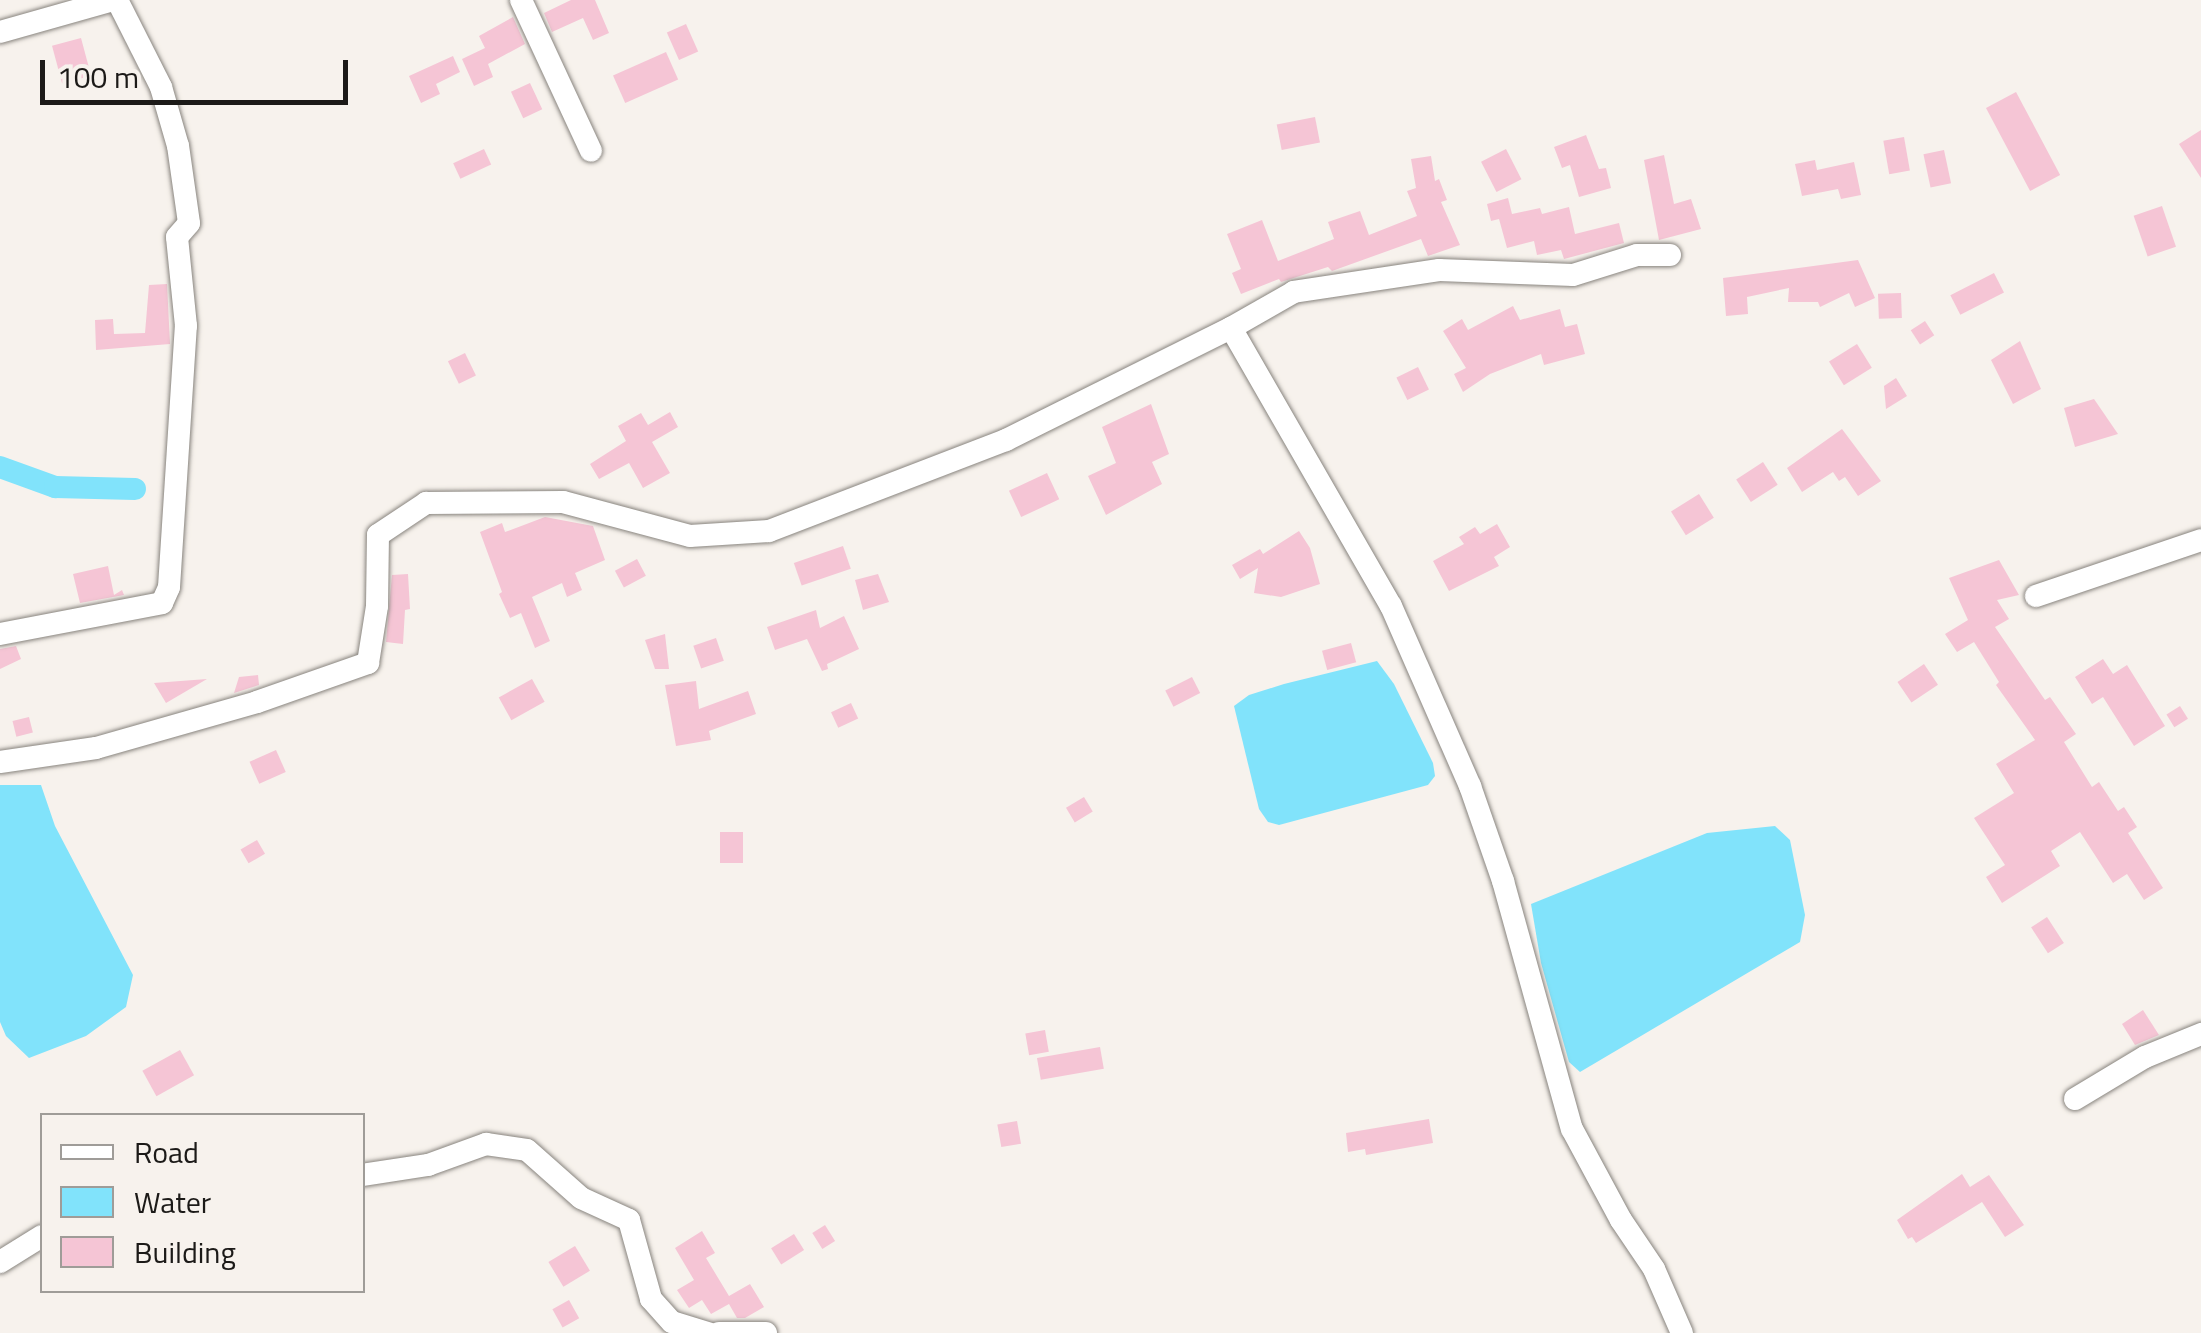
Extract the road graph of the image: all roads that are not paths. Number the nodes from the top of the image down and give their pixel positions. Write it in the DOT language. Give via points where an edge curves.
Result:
graph roads {
  1 [pos="116,0"];
  2 [pos="521,0"];
  3 [pos="0,32"];
  4 [pos="590,151"];
  5 [pos="1670,255"];
  6 [pos="1231,328"];
  7 [pos="2201,540"];
  8 [pos="2036,596"];
  9 [pos="0,634"];
  10 [pos="0,762"];
  11 [pos="2201,1034"];
  12 [pos="2075,1099"];
  13 [pos="365,1175"];
  14 [pos="40,1237"];
  15 [pos="0,1262"];
  16 [pos="709,1333"];
  17 [pos="719,1333"];
  18 [pos="766,1333"];
  19 [pos="1682,1333"];
  1 -- 3 [label="street"];
  1 -- 9 [label="street" via="172,122 186,326 169,588 162,603"];
  2 -- 4 [label="street"];
  5 -- 6 [label="street" via="1637,255 1572,275 1439,270 1294,292"];
  6 -- 10 [label="street" via="1006,440 770,531 690,536 563,502 426,503 378,535 368,663 96,748"];
  6 -- 19 [label="street" via="1391,606 1504,881 1572,1129 1654,1269"];
  7 -- 8 [label="street"];
  11 -- 12 [label="street" via="2145,1057"];
  13 -- 16 [label="street" via="428,1165 486,1144 527,1150 581,1198 628,1220 651,1298 672,1322"];
  14 -- 15 [label="street"];
  17 -- 18 [label="street"];
}
